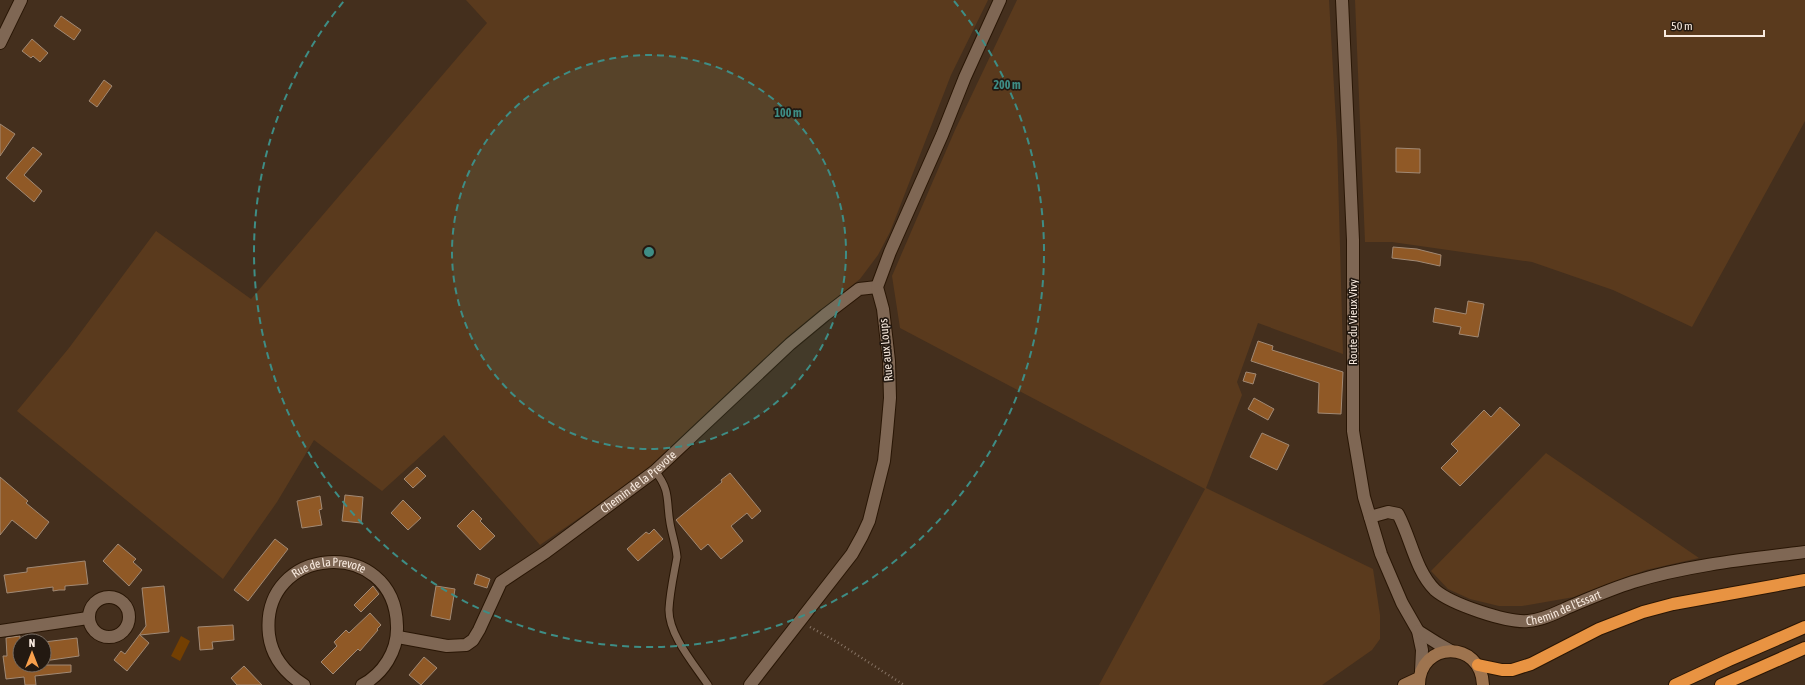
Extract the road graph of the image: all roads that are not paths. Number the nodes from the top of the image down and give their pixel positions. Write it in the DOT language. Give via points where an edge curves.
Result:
graph roads {
  1 [pos="21,0"];
  2 [pos="1000,0"];
  3 [pos="1342,0"];
  4 [pos="0,43"];
  5 [pos="877,287"];
  6 [pos="655,471"];
  7 [pos="1370,517"];
  8 [pos="1805,552"];
  9 [pos="1805,580"];
  10 [pos="88,618"];
  11 [pos="1805,627"];
  12 [pos="0,631"];
  13 [pos="1418,631"];
  14 [pos="398,637"];
  15 [pos="1805,648"];
  16 [pos="1451,651"];
  17 [pos="1478,665"];
  18 [pos="1420,678"];
  19 [pos="290,681"];
  20 [pos="304,685"];
  21 [pos="362,685"];
  22 [pos="708,685"];
  23 [pos="750,685"];
  24 [pos="1404,685"];
  25 [pos="1483,685"];
  26 [pos="1675,685"];
  27 [pos="1721,685"];
  1 -- 4 [label="street"];
  2 -- 5 [label="street"];
  3 -- 7 [label="street, Route du Vieux Vivy" via="1354,240 1353,431"];
  5 -- 6 [label="street, Chemin de la Prevote" via="859,289 790,344"];
  5 -- 23 [label="street, Rue aux Loups" via="886,331 890,398 884,461 866,526 852,554"];
  6 -- 14 [label="street, Chemin de la Prevote" via="501,582 479,630 473,640 466,645 447,646"];
  6 -- 22 [label="lane" via="666,488 670,522 677,549 669,610 671,623"];
  7 -- 8 [label="street, Chemin de l'Essart" via="1388,512 1398,514 1425,576 1435,590 1447,598 1498,617 1514,620 1529,621 1546,617 1615,588 1674,571"];
  7 -- 13 [label="street, Route du Vieux Vivy" via="1391,578"];
  9 -- 17 [label="highway" via="1643,612 1599,629 1531,664 1512,670"];
  10 -- 12 [label="street"];
  11 -- 26 [label="highway"];
  13 -- 16 [label="street, Route du Vieux Vivy"];
  13 -- 18 [label="street, Route du Vieux Vivy" via="1422,650"];
  14 -- 19 [label="street, Rue de la Prevote" via="397,619 390,594 368,571 341,562 311,564 299,570 280,589 270,612 268,625 273,652"];
  14 -- 21 [label="street, Rue de la Prevote" via="394,650 377,675"];
  15 -- 27 [label="highway"];
  16 -- 17 [label="street" via="1462,652"];
  16 -- 18 [label="street" via="1433,656 1426,663"];
  17 -- 25 [label="street"];
  18 -- 24 [label="street"];
  19 -- 20 [label="street, Rue de la Prevote"];
}
